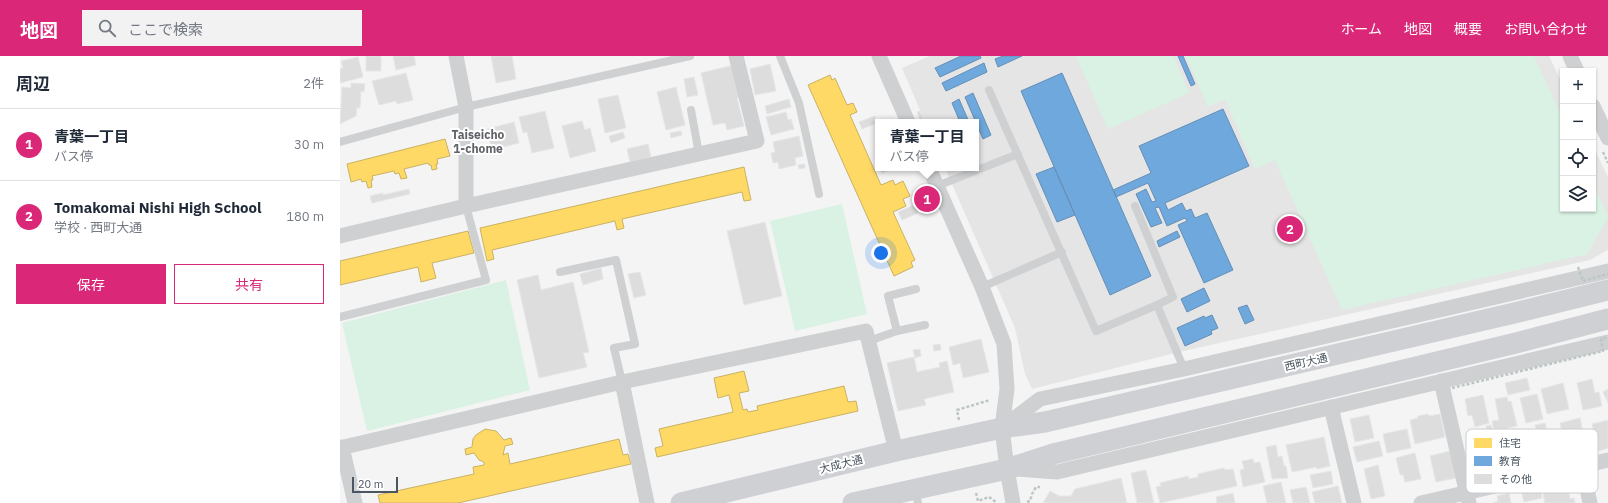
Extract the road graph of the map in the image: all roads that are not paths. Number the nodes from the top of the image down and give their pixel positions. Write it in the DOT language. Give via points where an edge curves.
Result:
graph roads {
  1 [pos="456,56"];
  2 [pos="690,56"];
  3 [pos="736,56"];
  4 [pos="780,56"];
  5 [pos="880,56"];
  6 [pos="1570,56"];
  7 [pos="1576,68"];
  8 [pos="989,90"];
  9 [pos="466,108"];
  10 [pos="692,110"];
  11 [pos="1596,112"];
  12 [pos="907,119"];
  13 [pos="1608,138"];
  14 [pos="340,142"];
  15 [pos="699,154"];
  16 [pos="1018,154"];
  17 [pos="979,169"];
  18 [pos="930,171"];
  19 [pos="975,171"];
  20 [pos="937,186"];
  21 [pos="819,194"];
  22 [pos="466,206"];
  23 [pos="1135,206"];
  24 [pos="340,236"];
  25 [pos="1062,252"];
  26 [pos="560,272"];
  27 [pos="1608,273"];
  28 [pos="982,287"];
  29 [pos="916,289"];
  30 [pos="1608,290"];
  31 [pos="1157,305"];
  32 [pos="340,317"];
  33 [pos="1608,319"];
  34 [pos="925,325"];
  35 [pos="897,331"];
  36 [pos="869,341"];
  37 [pos="1608,342"];
  38 [pos="1184,369"];
  39 [pos="622,382"];
  40 [pos="1447,385"];
  41 [pos="1331,407"];
  42 [pos="1002,428"];
  43 [pos="341,447"];
  44 [pos="896,451"];
  45 [pos="1608,460"];
  46 [pos="1598,462"];
  47 [pos="1007,469"];
  48 [pos="1466,486"];
  49 [pos="1483,493"];
  50 [pos="1588,493"];
  51 [pos="917,496"];
  52 [pos="1468,497"];
  53 [pos="355,503"];
  54 [pos="648,503"];
  55 [pos="680,503"];
  56 [pos="853,503"];
  57 [pos="1013,503"];
  58 [pos="1354,503"];
  59 [pos="1421,503"];
  60 [pos="1590,503"];
  1 -- 9 [label="street"];
  2 -- 9 [label="lane"];
  3 -- 15 [label="street" via="756,141"];
  4 -- 21 [label="lane" via="799,103"];
  5 -- 12 [label="street"];
  6 -- 7 [label="street"];
  8 -- 16 [label="lane"];
  9 -- 14 [label="lane"];
  9 -- 22 [label="street"];
  10 -- 15 [label="lane"];
  11 -- 13 [label="street"];
  15 -- 22 [label="street"];
  16 -- 17 [label="lane"];
  16 -- 25 [label="lane"];
  18 -- 20 [label="street"];
  19 -- 20 [label="lane"];
  20 -- 28 [label="street"];
  22 -- 24 [label="street"];
  22 -- 32 [label="lane" via="486,280"];
  23 -- 31 [label="lane" via="1173,297"];
  25 -- 28 [label="lane"];
  25 -- 31 [label="lane" via="1096,331"];
  26 -- 39 [label="lane" via="616,260 635,344 614,348"];
  27 -- 38 [label="street"];
  28 -- 42 [label="street" via="1004,344 1007,389"];
  29 -- 35 [label="lane" via="888,296"];
  30 -- 42 [label="street, 西町大通" via="1045,422"];
  31 -- 38 [label="lane"];
  33 -- 47 [label="street" via="1053,454"];
  34 -- 35 [label="lane"];
  35 -- 36 [label="lane"];
  36 -- 39 [label="street" via="866,331"];
  36 -- 44 [label="street"];
  37 -- 40 [label="street"];
  38 -- 42 [label="street" via="1040,399"];
  39 -- 43 [label="street"];
  39 -- 54 [label="street"];
  40 -- 41 [label="street"];
  40 -- 48 [label="street"];
  41 -- 47 [label="street" via="1057,472"];
  41 -- 58 [label="street"];
  42 -- 44 [label="street, 大成大通"];
  42 -- 47 [label="street"];
  43 -- 53 [label="street"];
  44 -- 55 [label="street, 大成大通"];
  45 -- 46 [label="street"];
  47 -- 51 [label="street"];
  47 -- 57 [label="street"];
  49 -- 52 [label="street"];
  50 -- 60 [label="street"];
  51 -- 56 [label="street"];
  52 -- 59 [label="street"];
}
